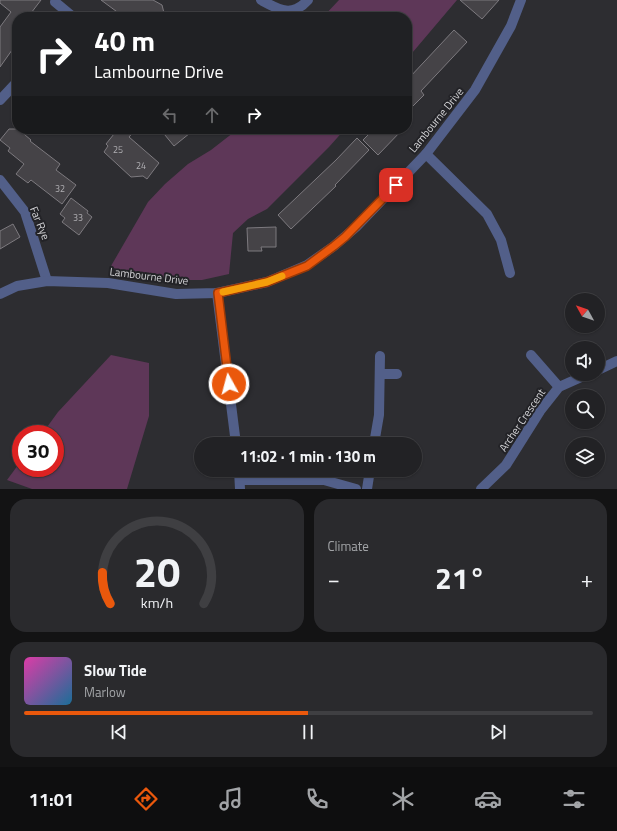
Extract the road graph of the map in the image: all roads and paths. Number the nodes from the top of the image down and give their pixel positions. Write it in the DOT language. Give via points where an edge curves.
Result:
graph roads {
  1 [pos="261,0"];
  2 [pos="308,0"];
  3 [pos="521,0"];
  4 [pos="56,2"];
  5 [pos="67,12"];
  6 [pos="12,87"];
  7 [pos="0,100"];
  8 [pos="426,154"];
  9 [pos="0,180"];
  10 [pos="510,273"];
  11 [pos="47,281"];
  12 [pos="218,293"];
  13 [pos="0,294"];
  14 [pos="531,354"];
  15 [pos="380,356"];
  16 [pos="617,361"];
  17 [pos="605,367"];
  18 [pos="381,374"];
  19 [pos="397,374"];
  20 [pos="572,381"];
  21 [pos="559,387"];
  22 [pos="235,437"];
  23 [pos="375,437"];
  24 [pos="369,477"];
  25 [pos="239,480"];
  26 [pos="483,488"];
  27 [pos="356,489"];
  28 [pos="367,489"];
  1 -- 2 [label="street" via="290,11 298,9"];
  3 -- 8 [label="street, Lambourne Drive" via="511,26 475,90"];
  4 -- 5 [label="street"];
  6 -- 7 [label="street"];
  8 -- 10 [label="street" via="487,214 501,240"];
  8 -- 12 [label="street, Lambourne Drive" via="356,227 307,266 267,282"];
  9 -- 11 [label="street, Far Rye" via="25,212"];
  11 -- 12 [label="street, Lambourne Drive" via="108,283 176,294"];
  11 -- 13 [label="street, Lambourne Drive" via="17,286"];
  12 -- 22 [label="street"];
  14 -- 21 [label="street"];
  15 -- 18 [label="street"];
  16 -- 17 [label="street"];
  18 -- 19 [label="street"];
  18 -- 23 [label="street"];
  20 -- 21 [label="street, Archer Crescent"];
  21 -- 26 [label="street, Archer Crescent" via="540,411 506,465"];
  24 -- 28 [label="street"];
  25 -- 27 [label="street" via="324,480"];
}
